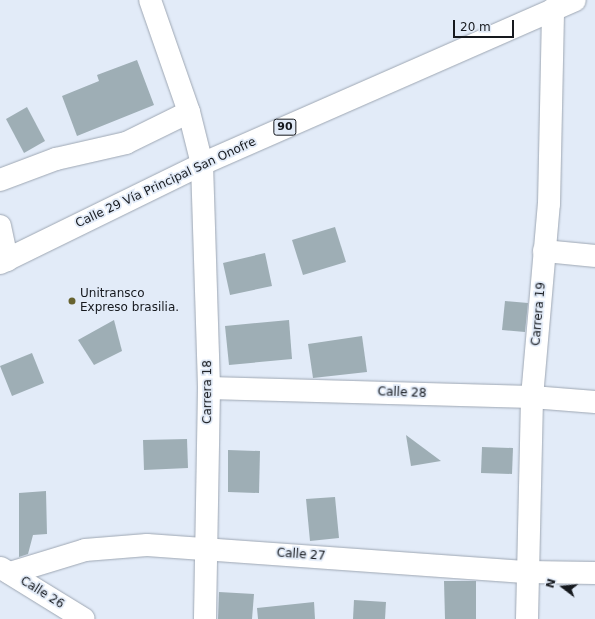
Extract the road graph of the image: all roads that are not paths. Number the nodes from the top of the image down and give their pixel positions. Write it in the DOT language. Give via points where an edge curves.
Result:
graph roads {
  1 [pos="150,0"];
  2 [pos="575,0"];
  3 [pos="553,9"];
  4 [pos="189,112"];
  5 [pos="202,164"];
  6 [pos="0,180"];
  7 [pos="0,226"];
  8 [pos="544,251"];
  9 [pos="595,256"];
  10 [pos="4,262"];
  11 [pos="209,388"];
  12 [pos="532,397"];
  13 [pos="595,402"];
  14 [pos="205,548"];
  15 [pos="5,570"];
  16 [pos="528,572"];
  17 [pos="595,573"];
  18 [pos="84,619"];
  19 [pos="205,619"];
  20 [pos="528,619"];
  1 -- 4 [label="street, Carrera 18"];
  2 -- 3 [label="street, Calle 29 Vía Principal San Onofre / 90"];
  3 -- 5 [label="street, Calle 29 Vía Principal San Onofre / 90"];
  3 -- 8 [label="street, Carrera 19" via="549,204"];
  4 -- 5 [label="street, Carrera 18"];
  4 -- 6 [label="street" via="126,143 56,159"];
  5 -- 10 [label="street, Calle 29 Vía Principal San Onofre / 90"];
  5 -- 11 [label="street, Carrera 18"];
  7 -- 10 [label="street"];
  8 -- 9 [label="street"];
  8 -- 12 [label="street, Carrera 19"];
  11 -- 12 [label="street, Calle 28"];
  11 -- 14 [label="street, Carrera 18"];
  12 -- 13 [label="street, Calle 28"];
  12 -- 16 [label="street, Carrera 19"];
  14 -- 15 [label="street, Calle 27" via="147,545 85,550"];
  14 -- 16 [label="street, Calle 27"];
  14 -- 19 [label="street, Carrera 18"];
  15 -- 18 [label="street, Calle 26"];
  16 -- 17 [label="street, Calle 27"];
  16 -- 20 [label="street, Carrera 19"];
}
